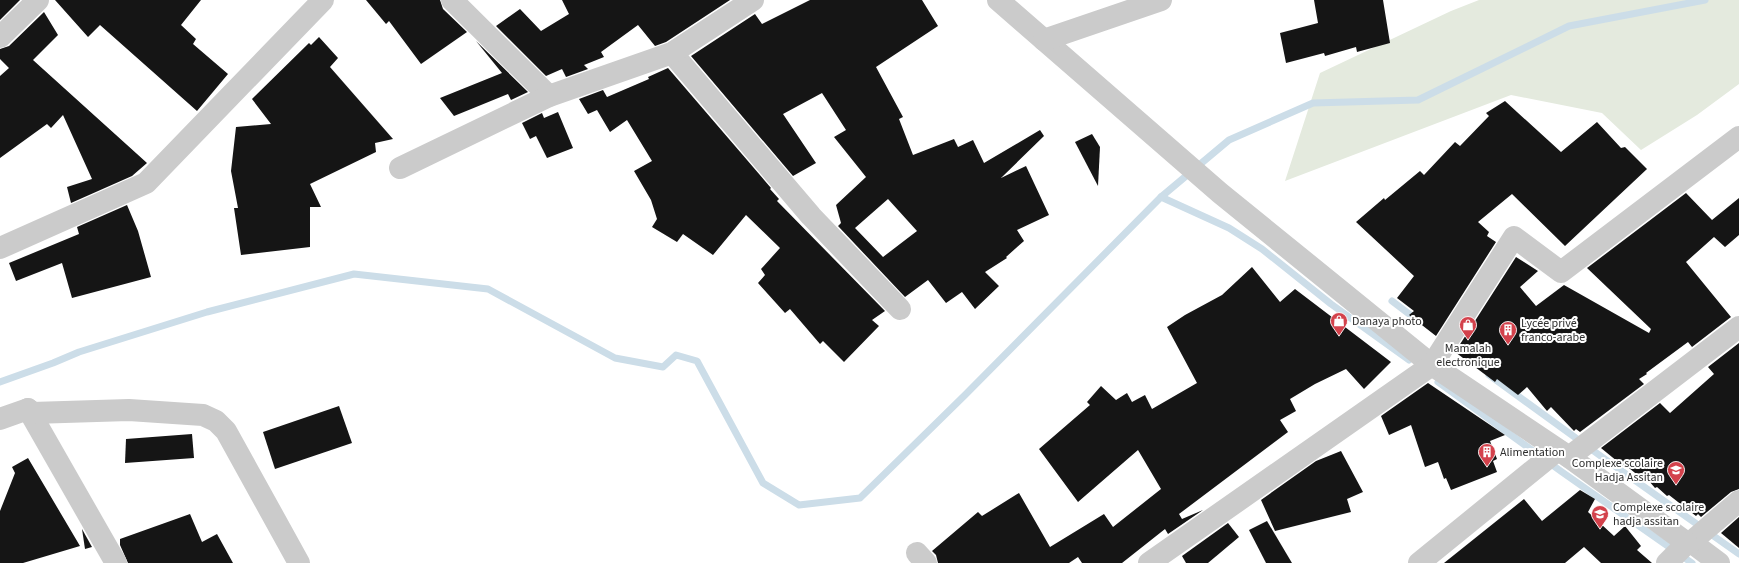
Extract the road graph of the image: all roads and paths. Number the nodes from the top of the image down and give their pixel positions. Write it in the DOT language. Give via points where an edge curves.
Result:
graph roads {
  1 [pos="38,0"];
  2 [pos="323,0"];
  3 [pos="452,0"];
  4 [pos="753,0"];
  5 [pos="998,0"];
  6 [pos="1161,0"];
  7 [pos="0,37"];
  8 [pos="1044,40"];
  9 [pos="672,53"];
  10 [pos="549,96"];
  11 [pos="1739,137"];
  12 [pos="400,168"];
  13 [pos="0,248"];
  14 [pos="900,309"];
  15 [pos="1739,327"];
  16 [pos="1432,365"];
  17 [pos="28,409"];
  18 [pos="0,419"];
  19 [pos="1563,453"];
  20 [pos="1739,501"];
  21 [pos="1689,543"];
  22 [pos="116,563"];
  23 [pos="299,563"];
  24 [pos="1150,563"];
  25 [pos="1419,563"];
  26 [pos="1667,563"];
  27 [pos="1719,563"];
  1 -- 7 [label="street"];
  2 -- 13 [label="street" via="146,184"];
  3 -- 10 [label="street"];
  4 -- 9 [label="street"];
  5 -- 8 [label="street"];
  6 -- 8 [label="street"];
  8 -- 16 [label="street" via="1220,193"];
  9 -- 10 [label="street"];
  9 -- 14 [label="street" via="812,216"];
  10 -- 12 [label="street"];
  11 -- 16 [label="street" via="1561,272 1514,237"];
  15 -- 19 [label="street"];
  16 -- 19 [label="street"];
  16 -- 24 [label="street"];
  17 -- 18 [label="street"];
  17 -- 22 [label="street"];
  17 -- 23 [label="street" via="32,414 130,410 203,415 216,421 226,431"];
  19 -- 21 [label="street"];
  19 -- 25 [label="street"];
  20 -- 21 [label="street"];
  21 -- 26 [label="street"];
  21 -- 27 [label="street"];
}
